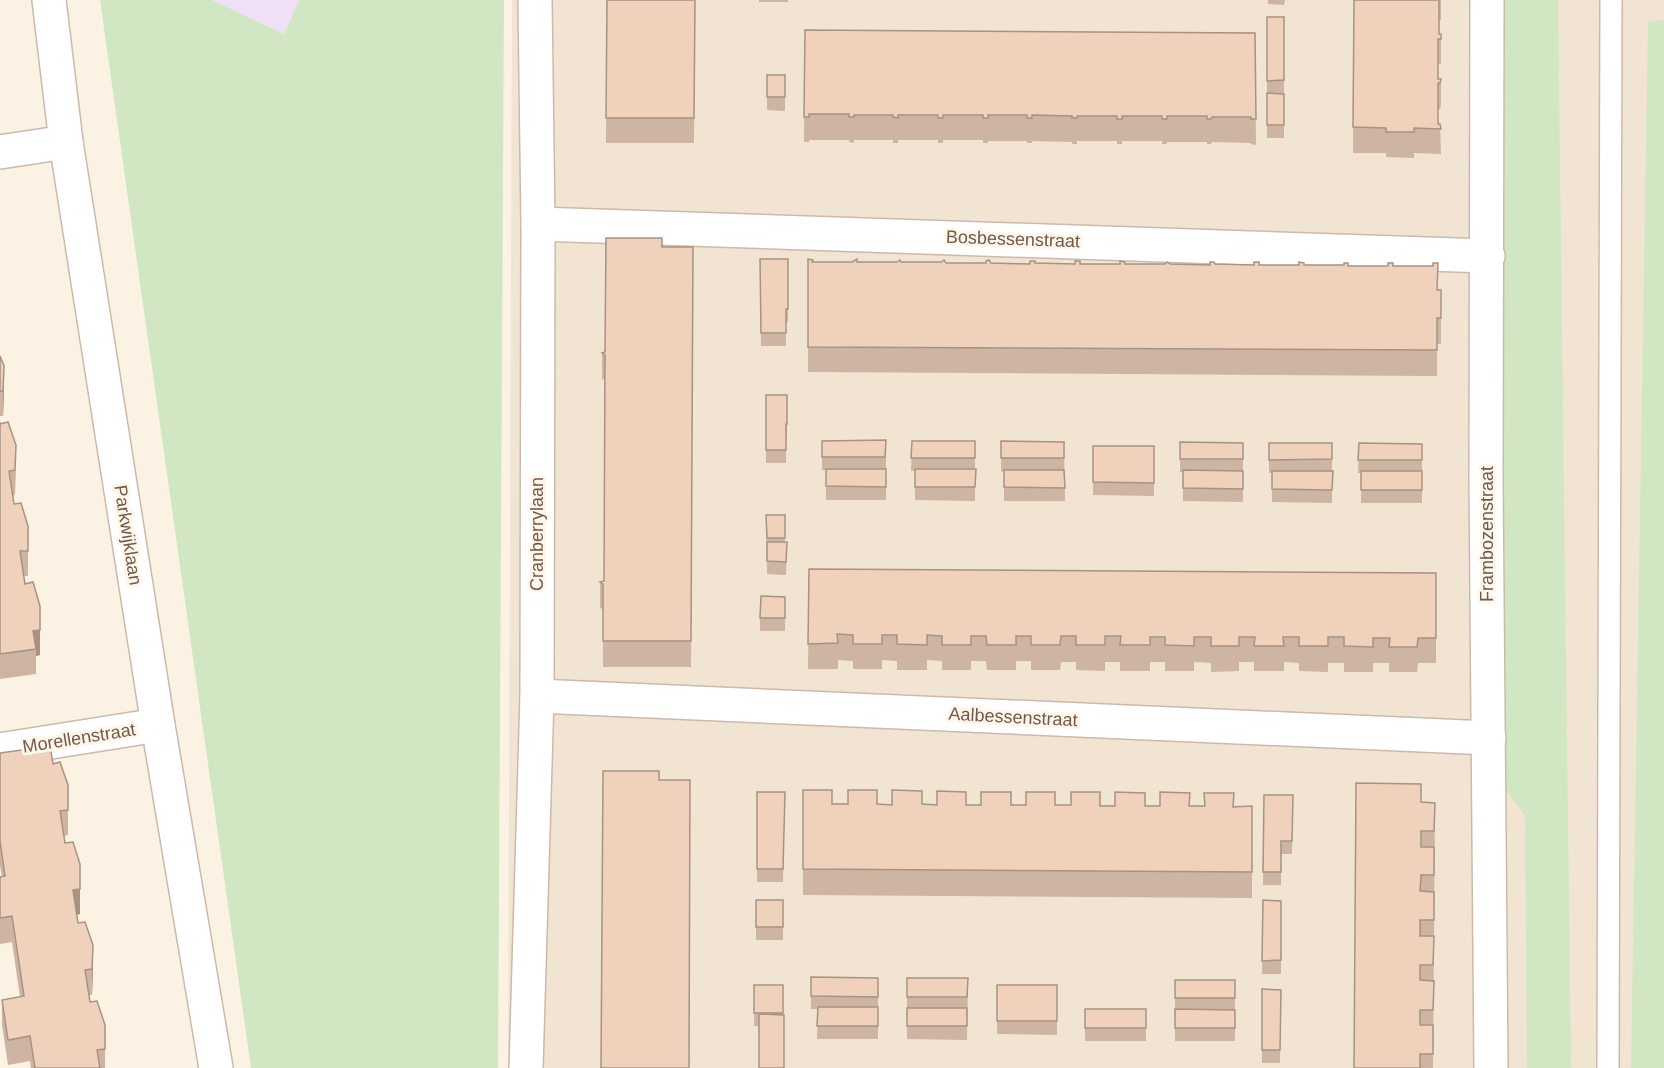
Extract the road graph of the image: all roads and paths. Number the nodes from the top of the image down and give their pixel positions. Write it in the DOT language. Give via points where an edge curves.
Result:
graph roads {
  1 [pos="49,0"];
  2 [pos="536,0"];
  3 [pos="1487,0"];
  4 [pos="1611,0"];
  5 [pos="66,142"];
  6 [pos="0,152"];
  7 [pos="538,224"];
  8 [pos="1488,256"];
  9 [pos="537,696"];
  10 [pos="158,725"];
  11 [pos="1489,738"];
  12 [pos="0,750"];
  13 [pos="216,1068"];
  14 [pos="526,1068"];
  15 [pos="1491,1068"];
  16 [pos="1608,1068"];
  1 -- 5 [label="street, Parkwijklaan"];
  2 -- 7 [label="street, Cranberrylaan"];
  3 -- 8 [label="street, Frambozenstraat"];
  4 -- 16 [label="lane"];
  5 -- 6 [label="street"];
  5 -- 10 [label="street, Parkwijklaan"];
  7 -- 8 [label="street, Bosbessenstraat"];
  7 -- 9 [label="street, Cranberrylaan"];
  8 -- 11 [label="street, Frambozenstraat"];
  9 -- 11 [label="street, Aalbessenstraat"];
  9 -- 14 [label="street, Cranberrylaan"];
  10 -- 12 [label="street, Morellenstraat"];
  10 -- 13 [label="street, Parkwijklaan"];
  11 -- 15 [label="street, Frambozenstraat"];
}
